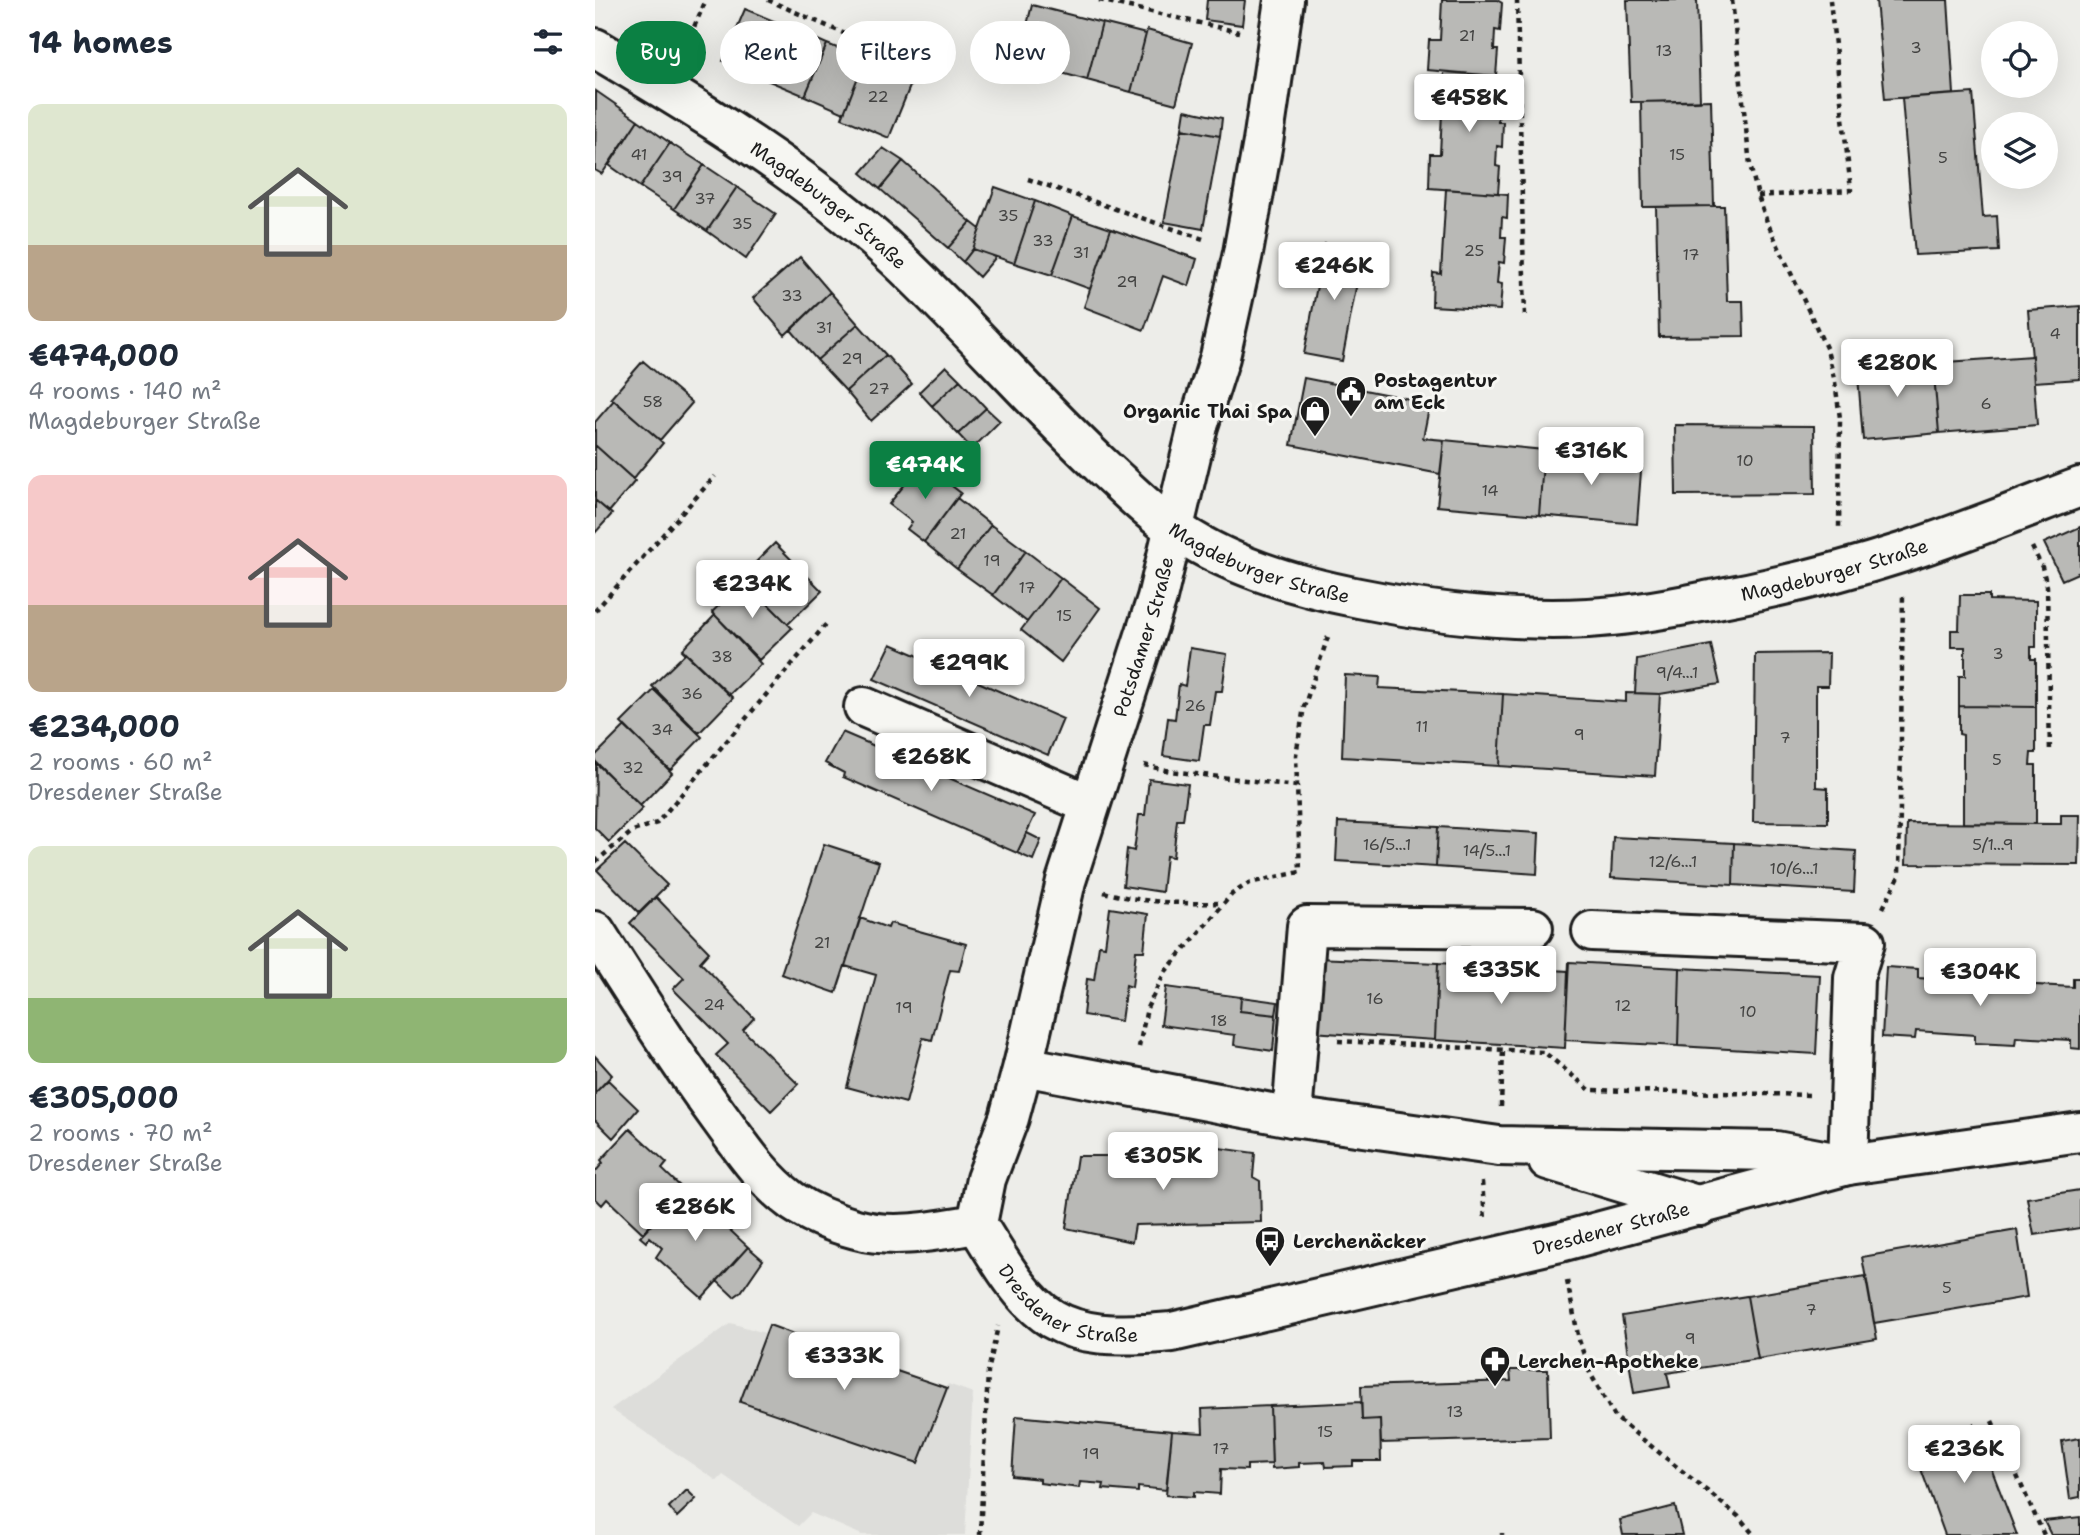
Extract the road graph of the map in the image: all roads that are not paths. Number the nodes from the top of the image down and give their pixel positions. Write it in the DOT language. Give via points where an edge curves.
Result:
graph roads {
  1 [pos="1284,0"];
  2 [pos="595,48"];
  3 [pos="2080,487"];
  4 [pos="1173,528"];
  5 [pos="864,707"];
  6 [pos="1089,804"];
  7 [pos="1533,928"];
  8 [pos="595,931"];
  9 [pos="1592,931"];
  10 [pos="1023,1066"];
  11 [pos="1292,1117"];
  12 [pos="2080,1132"];
  13 [pos="1489,1144"];
  14 [pos="1848,1165"];
  15 [pos="1700,1206"];
  16 [pos="977,1224"];
  1 -- 4 [label="street, Potsdamer Straße" via="1243,253"];
  2 -- 4 [label="street, Magdeburger Straße" via="666,90 823,197 895,257 1062,429"];
  3 -- 4 [label="street, Magdeburger Straße" via="1904,552 1838,571 1666,609 1589,618 1507,618 1422,610 1339,594 1236,562"];
  4 -- 6 [label="street, Potsdamer Straße" via="1157,598"];
  5 -- 6 [label="street"];
  6 -- 10 [label="street, Potsdamer Straße"];
  7 -- 11 [label="street" via="1307,926"];
  8 -- 16 [label="street" via="722,1122 769,1181 793,1201 858,1230 929,1232"];
  9 -- 14 [label="street" via="1865,942 1854,978"];
  10 -- 11 [label="street, Dresdener Straße"];
  10 -- 16 [label="street, Potsdamer Straße" via="986,1179"];
  11 -- 13 [label="street, Dresdener Straße"];
  12 -- 14 [label="street, Dresdener Straße"];
  13 -- 14 [label="street, Dresdener Straße" via="1776,1152"];
  13 -- 15 [label="street, Dresdener Straße"];
  14 -- 15 [label="street, Dresdener Straße"];
  15 -- 16 [label="street, Dresdener Straße" via="1173,1332 1128,1336 1087,1333 1056,1323 1032,1305 1009,1277"];
}
